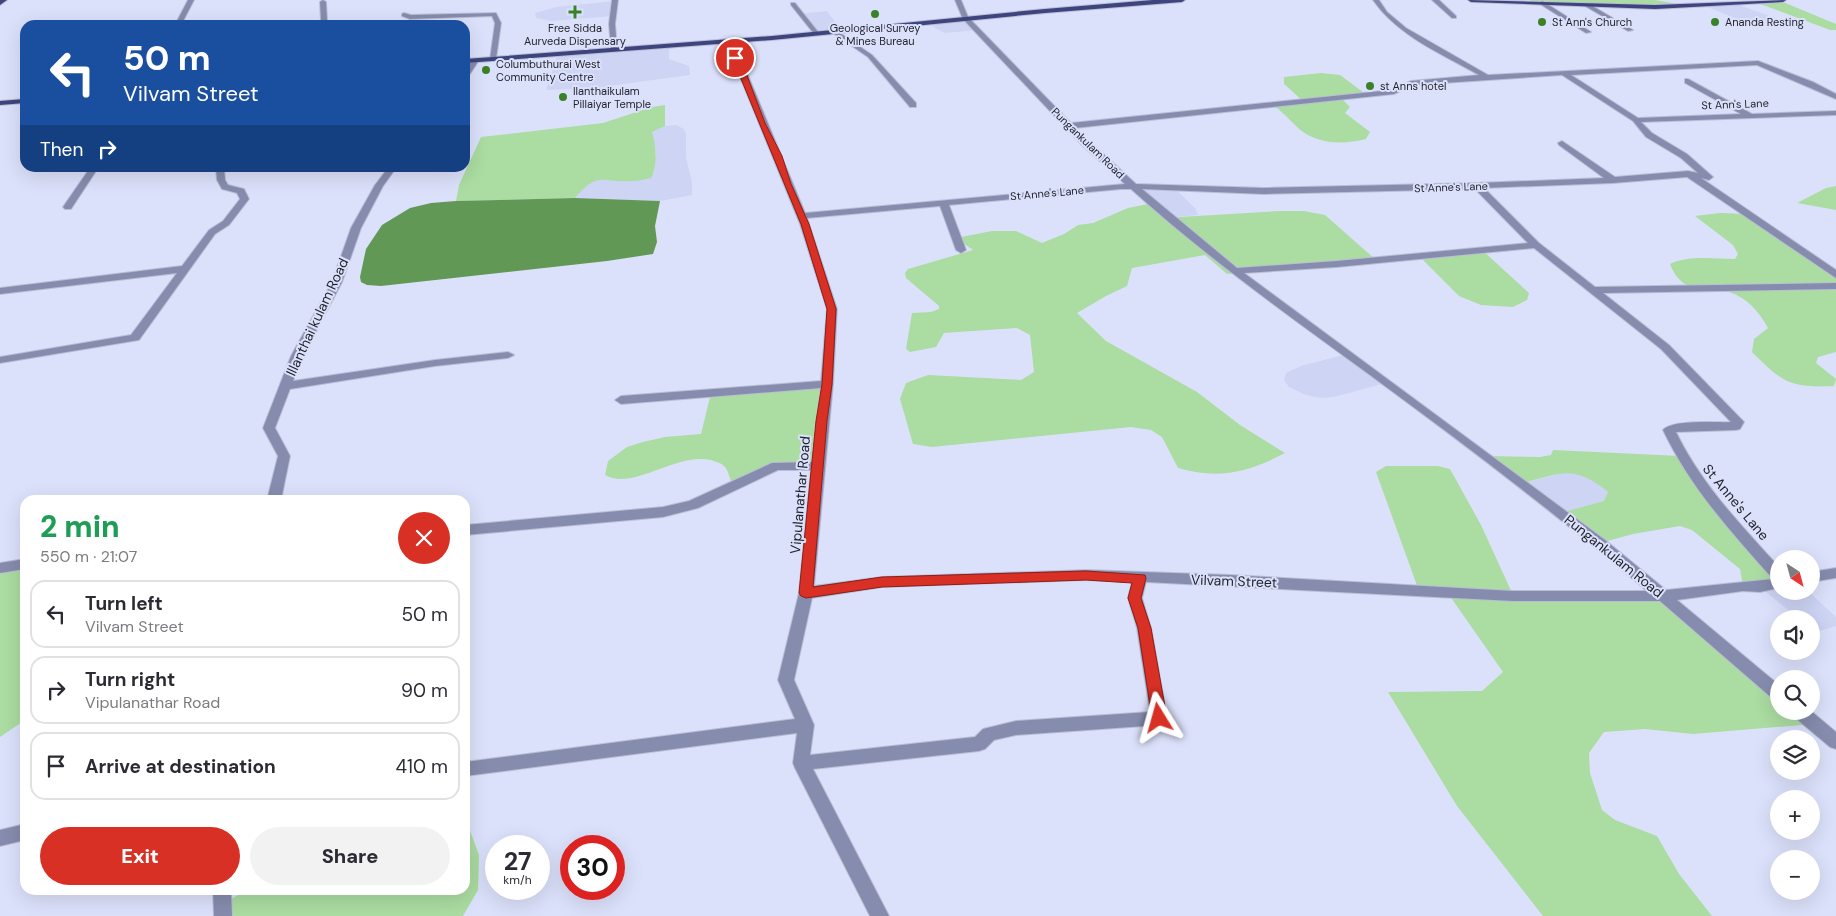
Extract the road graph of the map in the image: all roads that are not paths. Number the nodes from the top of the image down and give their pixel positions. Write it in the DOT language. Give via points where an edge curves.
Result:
graph roads {
  1 [pos="4,0"];
  2 [pos="192,0"];
  3 [pos="615,0"];
  4 [pos="958,0"];
  5 [pos="1182,0"];
  6 [pos="1376,0"];
  7 [pos="1435,0"];
  8 [pos="1471,0"];
  9 [pos="1488,0"];
  10 [pos="1783,0"];
  11 [pos="323,2"];
  12 [pos="0,3"];
  13 [pos="1542,3"];
  14 [pos="794,4"];
  15 [pos="1587,5"];
  16 [pos="404,15"];
  17 [pos="1454,17"];
  18 [pos="965,18"];
  19 [pos="181,20"];
  20 [pos="324,20"];
  21 [pos="1630,30"];
  22 [pos="836,32"];
  23 [pos="1588,32"];
  24 [pos="817,34"];
  25 [pos="727,42"];
  26 [pos="614,48"];
  27 [pos="493,59"];
  28 [pos="470,60"];
  29 [pos="475,60"];
  30 [pos="470,68"];
  31 [pos="1565,74"];
  32 [pos="1487,77"];
  33 [pos="1688,81"];
  34 [pos="1836,97"];
  35 [pos="20,102"];
  36 [pos="0,104"];
  37 [pos="913,106"];
  38 [pos="1836,112"];
  39 [pos="1749,115"];
  40 [pos="1636,120"];
  41 [pos="1069,126"];
  42 [pos="1562,142"];
  43 [pos="91,172"];
  44 [pos="220,172"];
  45 [pos="389,172"];
  46 [pos="1688,174"];
  47 [pos="1613,180"];
  48 [pos="1132,186"];
  49 [pos="1477,186"];
  50 [pos="943,202"];
  51 [pos="68,207"];
  52 [pos="802,216"];
  53 [pos="1536,245"];
  54 [pos="961,250"];
  55 [pos="184,269"];
  56 [pos="1235,271"];
  57 [pos="1836,275"];
  58 [pos="1834,286"];
  59 [pos="1592,290"];
  60 [pos="0,291"];
  61 [pos="508,355"];
  62 [pos="0,360"];
  63 [pos="827,384"];
  64 [pos="285,386"];
  65 [pos="621,400"];
  66 [pos="818,466"];
  67 [pos="275,495"];
  68 [pos="470,530"];
  69 [pos="20,565"];
  70 [pos="1770,566"];
  71 [pos="0,568"];
  72 [pos="1836,572"];
  73 [pos="1820,575"];
  74 [pos="1140,578"];
  75 [pos="1770,585"];
  76 [pos="806,593"];
  77 [pos="1663,596"];
  78 [pos="1770,686"];
  79 [pos="1810,720"];
  80 [pos="806,725"];
  81 [pos="1836,742"];
  82 [pos="801,762"];
  83 [pos="470,768"];
  84 [pos="20,833"];
  85 [pos="0,838"];
  86 [pos="222,895"];
  87 [pos="223,916"];
  88 [pos="880,916"];
  1 -- 12 [label="main road"];
  2 -- 19 [label="street"];
  3 -- 26 [label="street"];
  4 -- 18 [label="street, Pungankulam Road"];
  5 -- 18 [label="main road"];
  6 -- 32 [label="street" via="1404,29"];
  7 -- 17 [label="street"];
  8 -- 9 [label="main road"];
  9 -- 13 [label="main road"];
  10 -- 15 [label="main road" via="1655,8"];
  11 -- 20 [label="street"];
  13 -- 15 [label="main road"];
  13 -- 23 [label="street"];
  14 -- 24 [label="street"];
  15 -- 21 [label="street"];
  16 -- 27 [label="street" via="494,14 498,29"];
  18 -- 22 [label="main road"];
  18 -- 41 [label="street, Pungankulam Road"];
  22 -- 24 [label="main road"];
  22 -- 37 [label="street" via="870,56"];
  24 -- 25 [label="main road"];
  25 -- 26 [label="main road"];
  25 -- 52 [label="street, Vipulanathar Road"];
  26 -- 27 [label="main road"];
  27 -- 29 [label="main road"];
  28 -- 29 [label="main road"];
  29 -- 30 [label="street"];
  31 -- 32 [label="street"];
  31 -- 34 [label="street" via="1758,63"];
  31 -- 40 [label="street, St Anne's Lane"];
  32 -- 41 [label="street" via="1411,84 1394,92"];
  33 -- 39 [label="street"];
  35 -- 36 [label="main road"];
  38 -- 39 [label="street, St Ann's Lane"];
  39 -- 40 [label="street, St Ann's Lane"];
  40 -- 46 [label="street, St Anne's Lane" via="1646,132 1684,156 1709,177"];
  41 -- 48 [label="street, Pungankulam Road"];
  42 -- 47 [label="street"];
  43 -- 51 [label="street"];
  44 -- 55 [label="street" via="225,187 241,191 245,199 226,223 212,232"];
  45 -- 64 [label="street, Illanthai kulam Road" via="363,214 337,282 296,356"];
  46 -- 47 [label="street, St Anne's Lane"];
  46 -- 57 [label="street"];
  47 -- 49 [label="street, St Anne's Lane"];
  48 -- 49 [label="street, St Anne's Lane" via="1264,191"];
  48 -- 50 [label="street, St Anne's Lane"];
  48 -- 56 [label="street, Pungankulam Road"];
  49 -- 53 [label="street, St Anne's Lane"];
  50 -- 52 [label="street, St Anne's Lane"];
  50 -- 54 [label="street"];
  52 -- 63 [label="street, Vipulanathar Road" via="832,309"];
  53 -- 56 [label="street"];
  53 -- 59 [label="street, St Anne's Lane"];
  55 -- 60 [label="street"];
  55 -- 62 [label="street" via="135,338"];
  56 -- 77 [label="street, Pungankulam Road" via="1600,543"];
  58 -- 59 [label="street"];
  59 -- 70 [label="street, St Anne's Lane" via="1665,347 1738,422 1736,426 1669,430 1680,456 1706,494"];
  61 -- 64 [label="street"];
  63 -- 65 [label="street"];
  63 -- 66 [label="street, Vipulanathar Road"];
  64 -- 67 [label="street, Illanthai kulam Road" via="269,428 284,456"];
  66 -- 68 [label="street" via="776,466 693,504 663,512"];
  66 -- 76 [label="street, Vipulanathar Road"];
  69 -- 71 [label="street"];
  72 -- 73 [label="street"];
  74 -- 76 [label="street, Vilvam Street" via="1086,576 882,582"];
  74 -- 77 [label="street, Vilvam Street" via="1513,596"];
  74 -- 82 [label="street" via="1135,598 1144,628 1159,718 1016,728 989,734 978,744"];
  75 -- 77 [label="street, Vilvam Street"];
  76 -- 80 [label="street, Vipulanathar Road" via="786,680"];
  77 -- 78 [label="street, Pungankulam Road"];
  79 -- 81 [label="street"];
  80 -- 82 [label="street"];
  80 -- 83 [label="street"];
  82 -- 88 [label="street"];
  84 -- 85 [label="street"];
  86 -- 87 [label="street"];
}
